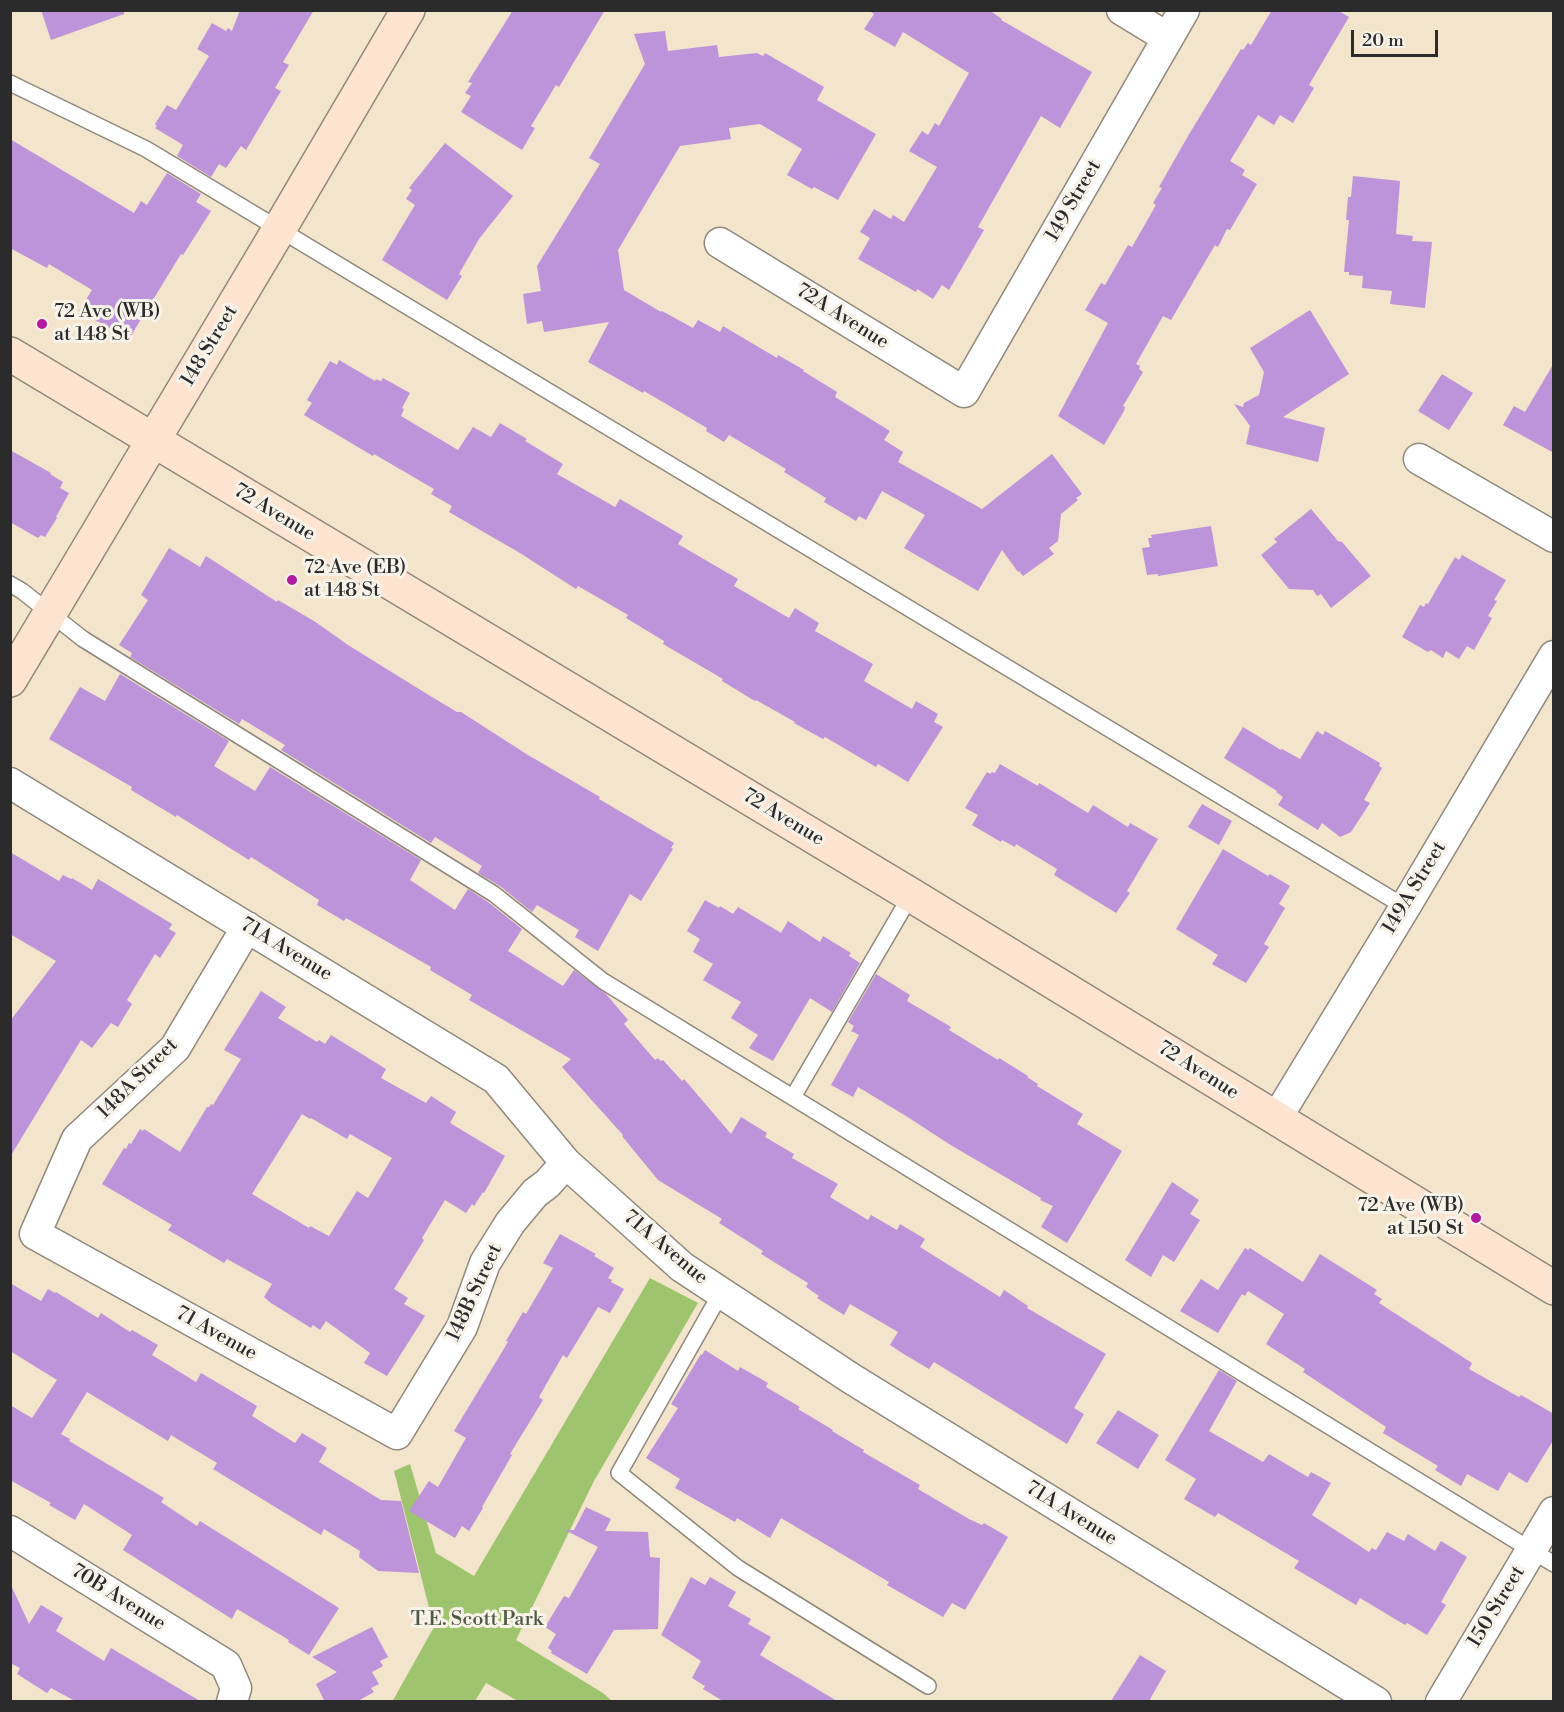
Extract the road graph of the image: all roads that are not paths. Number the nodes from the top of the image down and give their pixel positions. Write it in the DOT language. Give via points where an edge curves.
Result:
graph roads {
  1 [pos="408,10"];
  2 [pos="1122,10"];
  3 [pos="1184,10"];
  4 [pos="1168,38"];
  5 [pos="10,83"];
  6 [pos="280,228"];
  7 [pos="720,243"];
  8 [pos="10,354"];
  9 [pos="964,392"];
  10 [pos="153,440"];
  11 [pos="1419,459"];
  12 [pos="1554,537"];
  13 [pos="10,584"];
  14 [pos="50,614"];
  15 [pos="1554,656"];
  16 [pos="10,680"];
  17 [pos="10,783"];
  18 [pos="911,895"];
  19 [pos="1405,907"];
  20 [pos="247,927"];
  21 [pos="793,1098"];
  22 [pos="1276,1119"];
  23 [pos="566,1163"];
  24 [pos="35,1234"];
  25 [pos="1554,1288"];
  26 [pos="721,1293"];
  27 [pos="397,1434"];
  28 [pos="1554,1512"];
  29 [pos="10,1531"];
  30 [pos="1542,1557"];
  31 [pos="928,1686"];
  32 [pos="232,1701"];
  33 [pos="1376,1701"];
  34 [pos="1441,1701"];
  1 -- 6 [label="main road, 148 Street"];
  2 -- 4 [label="street"];
  3 -- 4 [label="street, 149 Street"];
  4 -- 9 [label="street, 149 Street"];
  5 -- 6 [label="lane" via="146,149"];
  6 -- 10 [label="main road, 148 Street"];
  6 -- 19 [label="lane"];
  7 -- 9 [label="street, 72A Avenue"];
  8 -- 10 [label="main road, 72 Avenue"];
  10 -- 14 [label="main road, 148 Street"];
  10 -- 18 [label="main road, 72 Avenue"];
  11 -- 12 [label="street"];
  13 -- 14 [label="lane"];
  14 -- 16 [label="main road, 148 Street"];
  14 -- 21 [label="lane" via="83,639 494,894 603,981"];
  15 -- 19 [label="street, 149A Street"];
  17 -- 20 [label="street, 71A Avenue"];
  18 -- 21 [label="lane"];
  18 -- 22 [label="main road, 72 Avenue"];
  19 -- 22 [label="street, 149A Street"];
  20 -- 23 [label="street, 71A Avenue" via="496,1079"];
  20 -- 24 [label="street, 148A Street" via="175,1048 77,1139"];
  21 -- 30 [label="lane"];
  22 -- 25 [label="main road, 72 Avenue"];
  23 -- 26 [label="street, 71A Avenue" via="682,1267"];
  23 -- 27 [label="street, 148B Street" via="510,1224 485,1263 462,1327"];
  24 -- 27 [label="street, 71 Avenue"];
  26 -- 31 [label="lane" via="619,1473 738,1568"];
  26 -- 33 [label="street, 71A Avenue" via="852,1379"];
  28 -- 30 [label="street, 150 Street"];
  29 -- 32 [label="street, 70B Avenue" via="226,1665 236,1688"];
  30 -- 34 [label="street, 150 Street"];
}
